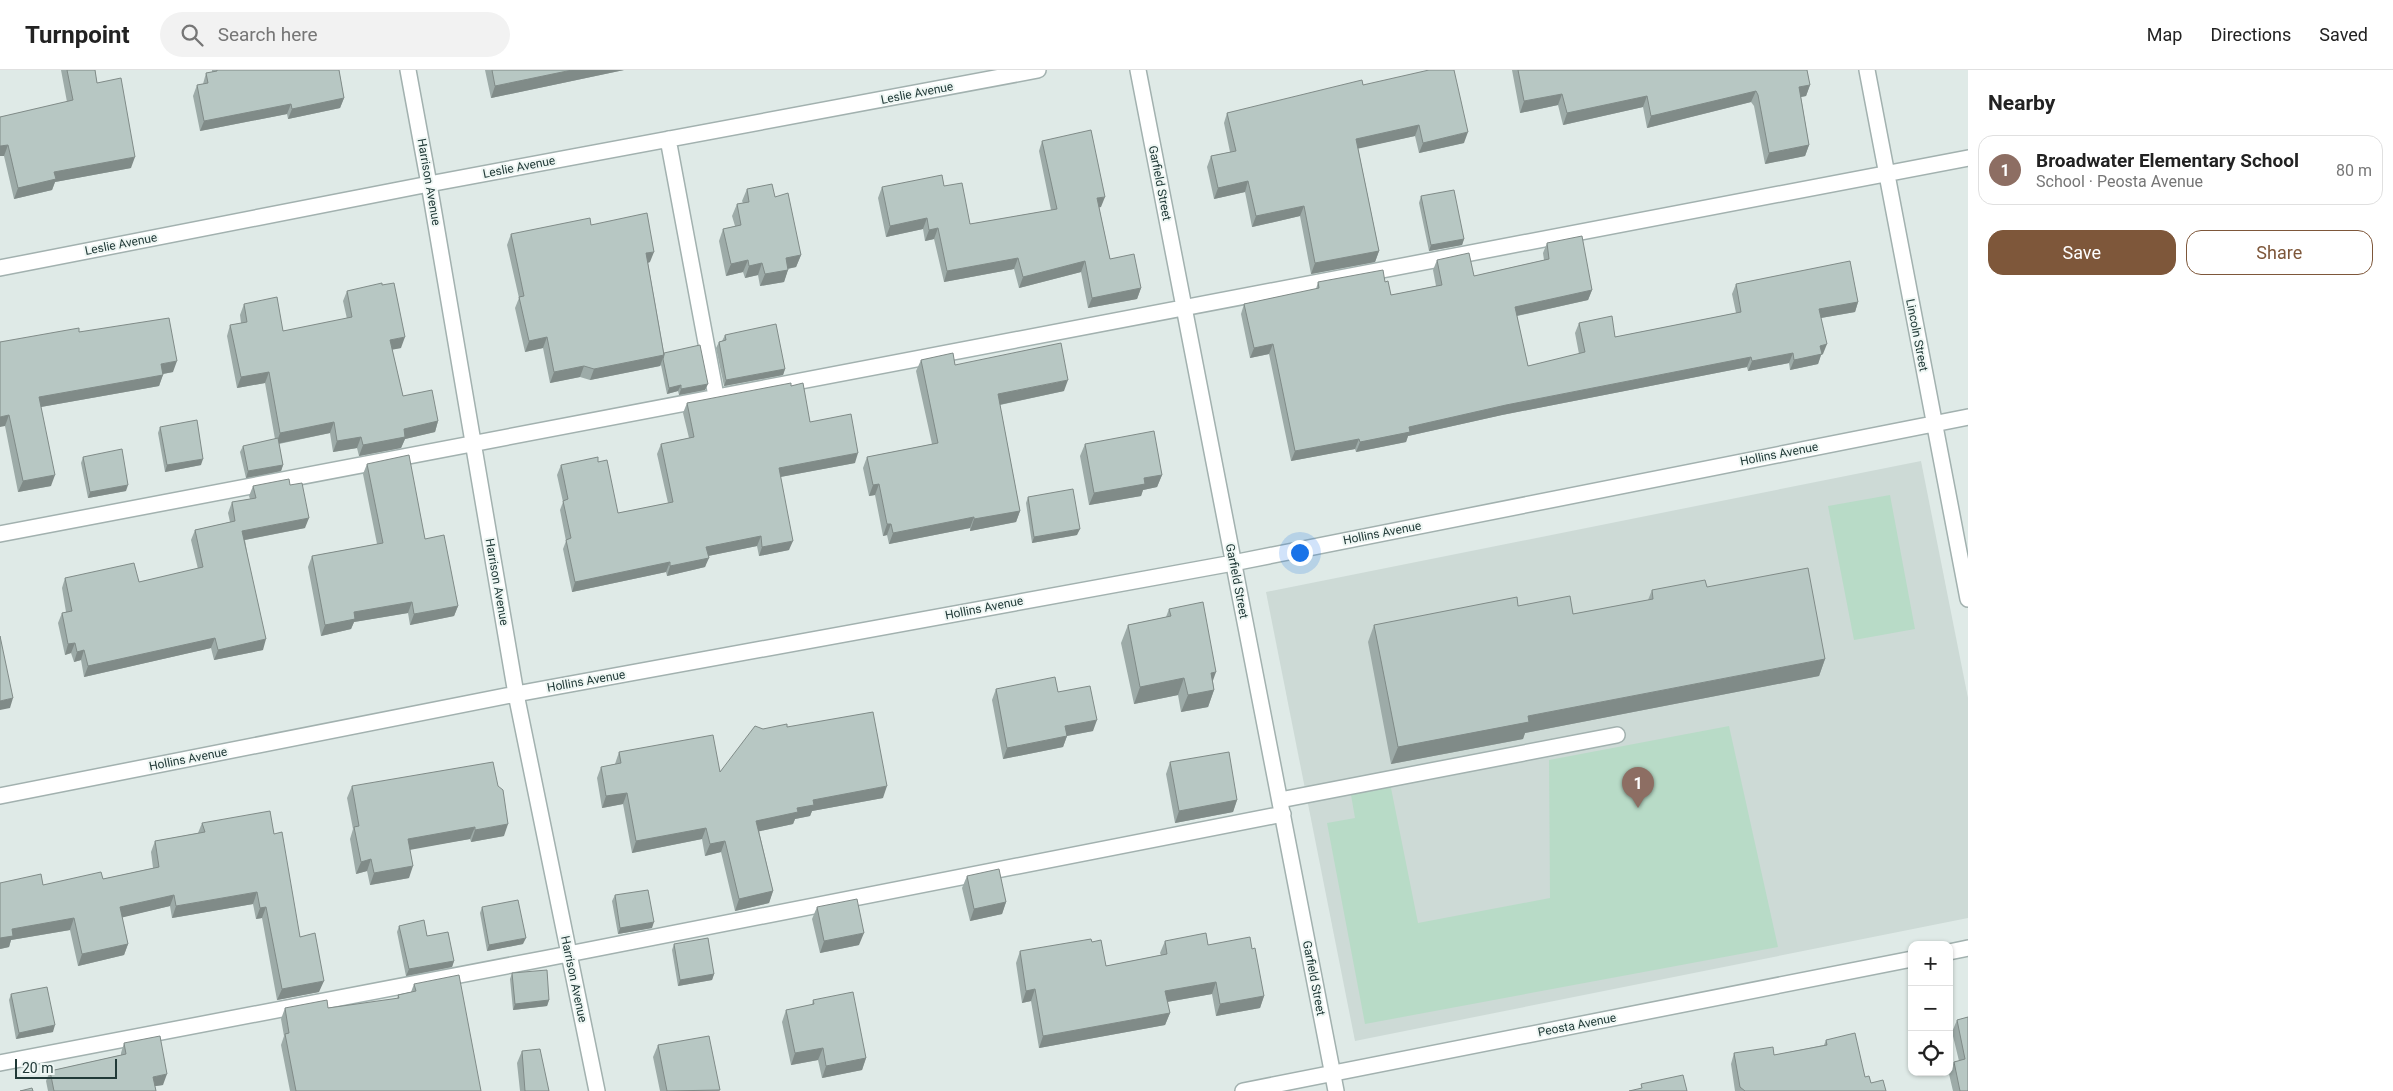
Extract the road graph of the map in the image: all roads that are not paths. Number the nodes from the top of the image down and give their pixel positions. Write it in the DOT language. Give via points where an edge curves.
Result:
graph roads {
  1 [pos="408,70"];
  2 [pos="1038,70"];
  3 [pos="1138,70"];
  4 [pos="1867,70"];
  5 [pos="668,139"];
  6 [pos="1968,158"];
  7 [pos="1887,174"];
  8 [pos="429,184"];
  9 [pos="0,268"];
  10 [pos="1184,306"];
  11 [pos="716,396"];
  12 [pos="1968,418"];
  13 [pos="1934,424"];
  14 [pos="473,442"];
  15 [pos="0,534"];
  16 [pos="1233,563"];
  17 [pos="1968,599"];
  18 [pos="516,694"];
  19 [pos="1617,735"];
  20 [pos="0,796"];
  21 [pos="1281,807"];
  22 [pos="1968,948"];
  23 [pos="1953,951"];
  24 [pos="569,953"];
  25 [pos="1908,960"];
  26 [pos="0,1063"];
  27 [pos="1332,1074"];
  28 [pos="597,1091"];
  29 [pos="1243,1091"];
  30 [pos="1336,1091"];
  1 -- 8 [label="street, Harrison Avenue"];
  2 -- 5 [label="street, Leslie Avenue"];
  3 -- 10 [label="street, Garfield Street"];
  4 -- 7 [label="street, Lincoln Street"];
  5 -- 8 [label="street, Leslie Avenue"];
  5 -- 11 [label="street"];
  6 -- 7 [label="street"];
  7 -- 10 [label="street"];
  7 -- 13 [label="street, Lincoln Street"];
  8 -- 9 [label="street, Leslie Avenue"];
  8 -- 14 [label="street, Harrison Avenue"];
  10 -- 11 [label="street"];
  10 -- 16 [label="street, Garfield Street"];
  11 -- 14 [label="street"];
  12 -- 13 [label="street, Hollins Avenue"];
  13 -- 16 [label="street, Hollins Avenue"];
  13 -- 17 [label="street, Lincoln Street"];
  14 -- 15 [label="street"];
  14 -- 18 [label="street, Harrison Avenue"];
  16 -- 18 [label="street, Hollins Avenue"];
  16 -- 21 [label="street, Garfield Street"];
  18 -- 20 [label="street, Hollins Avenue"];
  18 -- 24 [label="street, Harrison Avenue"];
  19 -- 21 [label="street"];
  21 -- 24 [label="street"];
  21 -- 27 [label="street, Garfield Street"];
  22 -- 23 [label="street"];
  24 -- 26 [label="street"];
  24 -- 28 [label="street, Harrison Avenue"];
  25 -- 27 [label="street, Peosta Avenue"];
  27 -- 29 [label="street, Peosta Avenue"];
  27 -- 30 [label="street, Garfield Street"];
}
